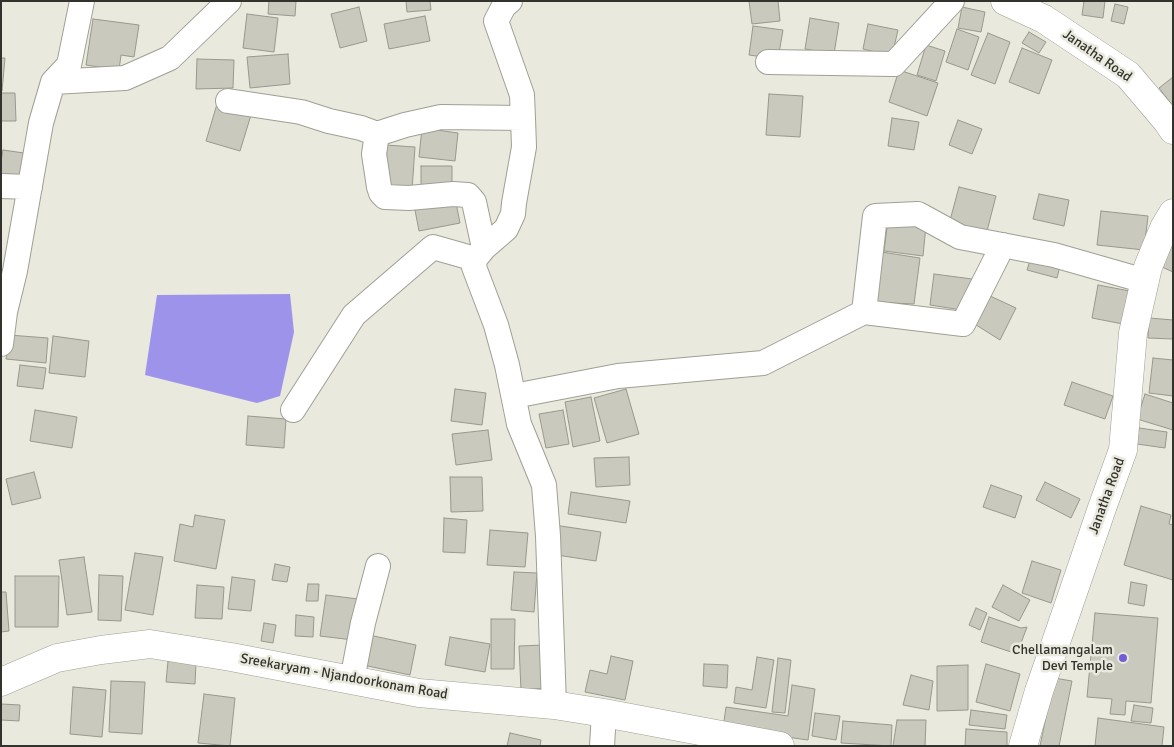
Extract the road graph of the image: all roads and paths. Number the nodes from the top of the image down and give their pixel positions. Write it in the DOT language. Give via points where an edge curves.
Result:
graph roads {
  1 [pos="82,1"];
  2 [pos="229,1"];
  3 [pos="510,1"];
  4 [pos="952,1"];
  5 [pos="1005,1"];
  6 [pos="768,62"];
  7 [pos="53,82"];
  8 [pos="228,101"];
  9 [pos="524,118"];
  10 [pos="1173,130"];
  11 [pos="377,134"];
  12 [pos="1,186"];
  13 [pos="30,187"];
  14 [pos="1173,213"];
  15 [pos="1003,245"];
  16 [pos="480,254"];
  17 [pos="1145,281"];
  18 [pos="3,312"];
  19 [pos="864,312"];
  20 [pos="1,344"];
  21 [pos="514,396"];
  22 [pos="293,410"];
  23 [pos="378,566"];
  24 [pos="352,680"];
  25 [pos="1,682"];
  26 [pos="554,705"];
  27 [pos="604,713"];
  28 [pos="602,746"];
  29 [pos="780,746"];
  30 [pos="1023,746"];
  1 -- 7 [label="street" via="69,65"];
  2 -- 7 [label="street" via="170,58 125,78"];
  3 -- 9 [label="street" via="496,21 522,95"];
  4 -- 6 [label="street" via="894,64"];
  5 -- 10 [label="main road, Janatha Road" via="1044,19 1128,75"];
  7 -- 13 [label="street"];
  8 -- 11 [label="street" via="301,112"];
  9 -- 11 [label="street" via="441,117"];
  9 -- 16 [label="street" via="524,147 513,214 506,229"];
  11 -- 16 [label="street" via="374,154 381,193 385,197 409,198 468,195 474,202"];
  12 -- 13 [label="street"];
  13 -- 18 [label="street" via="15,271"];
  14 -- 17 [label="main road, Janatha Road" via="1164,228"];
  15 -- 17 [label="street" via="1054,255"];
  15 -- 19 [label="street" via="963,324"];
  15 -- 19 [label="street" via="960,236 918,214 875,216"];
  16 -- 21 [label="street" via="474,267 496,325"];
  16 -- 22 [label="street" via="433,247 354,315"];
  17 -- 30 [label="main road, Janatha Road" via="1133,333 1123,450"];
  18 -- 20 [label="street"];
  19 -- 21 [label="street" via="763,364 618,376"];
  21 -- 26 [label="street" via="520,424 544,485"];
  23 -- 24 [label="street"];
  24 -- 25 [label="main road, Sreekaryam - Njandoorkonam Road" via="150,644 56,658"];
  24 -- 26 [label="main road, Sreekaryam - Njandoorkonam Road" via="419,693"];
  26 -- 27 [label="main road, Sreekaryam - Njandoorkonam Road"];
  27 -- 28 [label="street"];
  27 -- 29 [label="main road, Sreekaryam - Njandoorkonam Road"];
}
